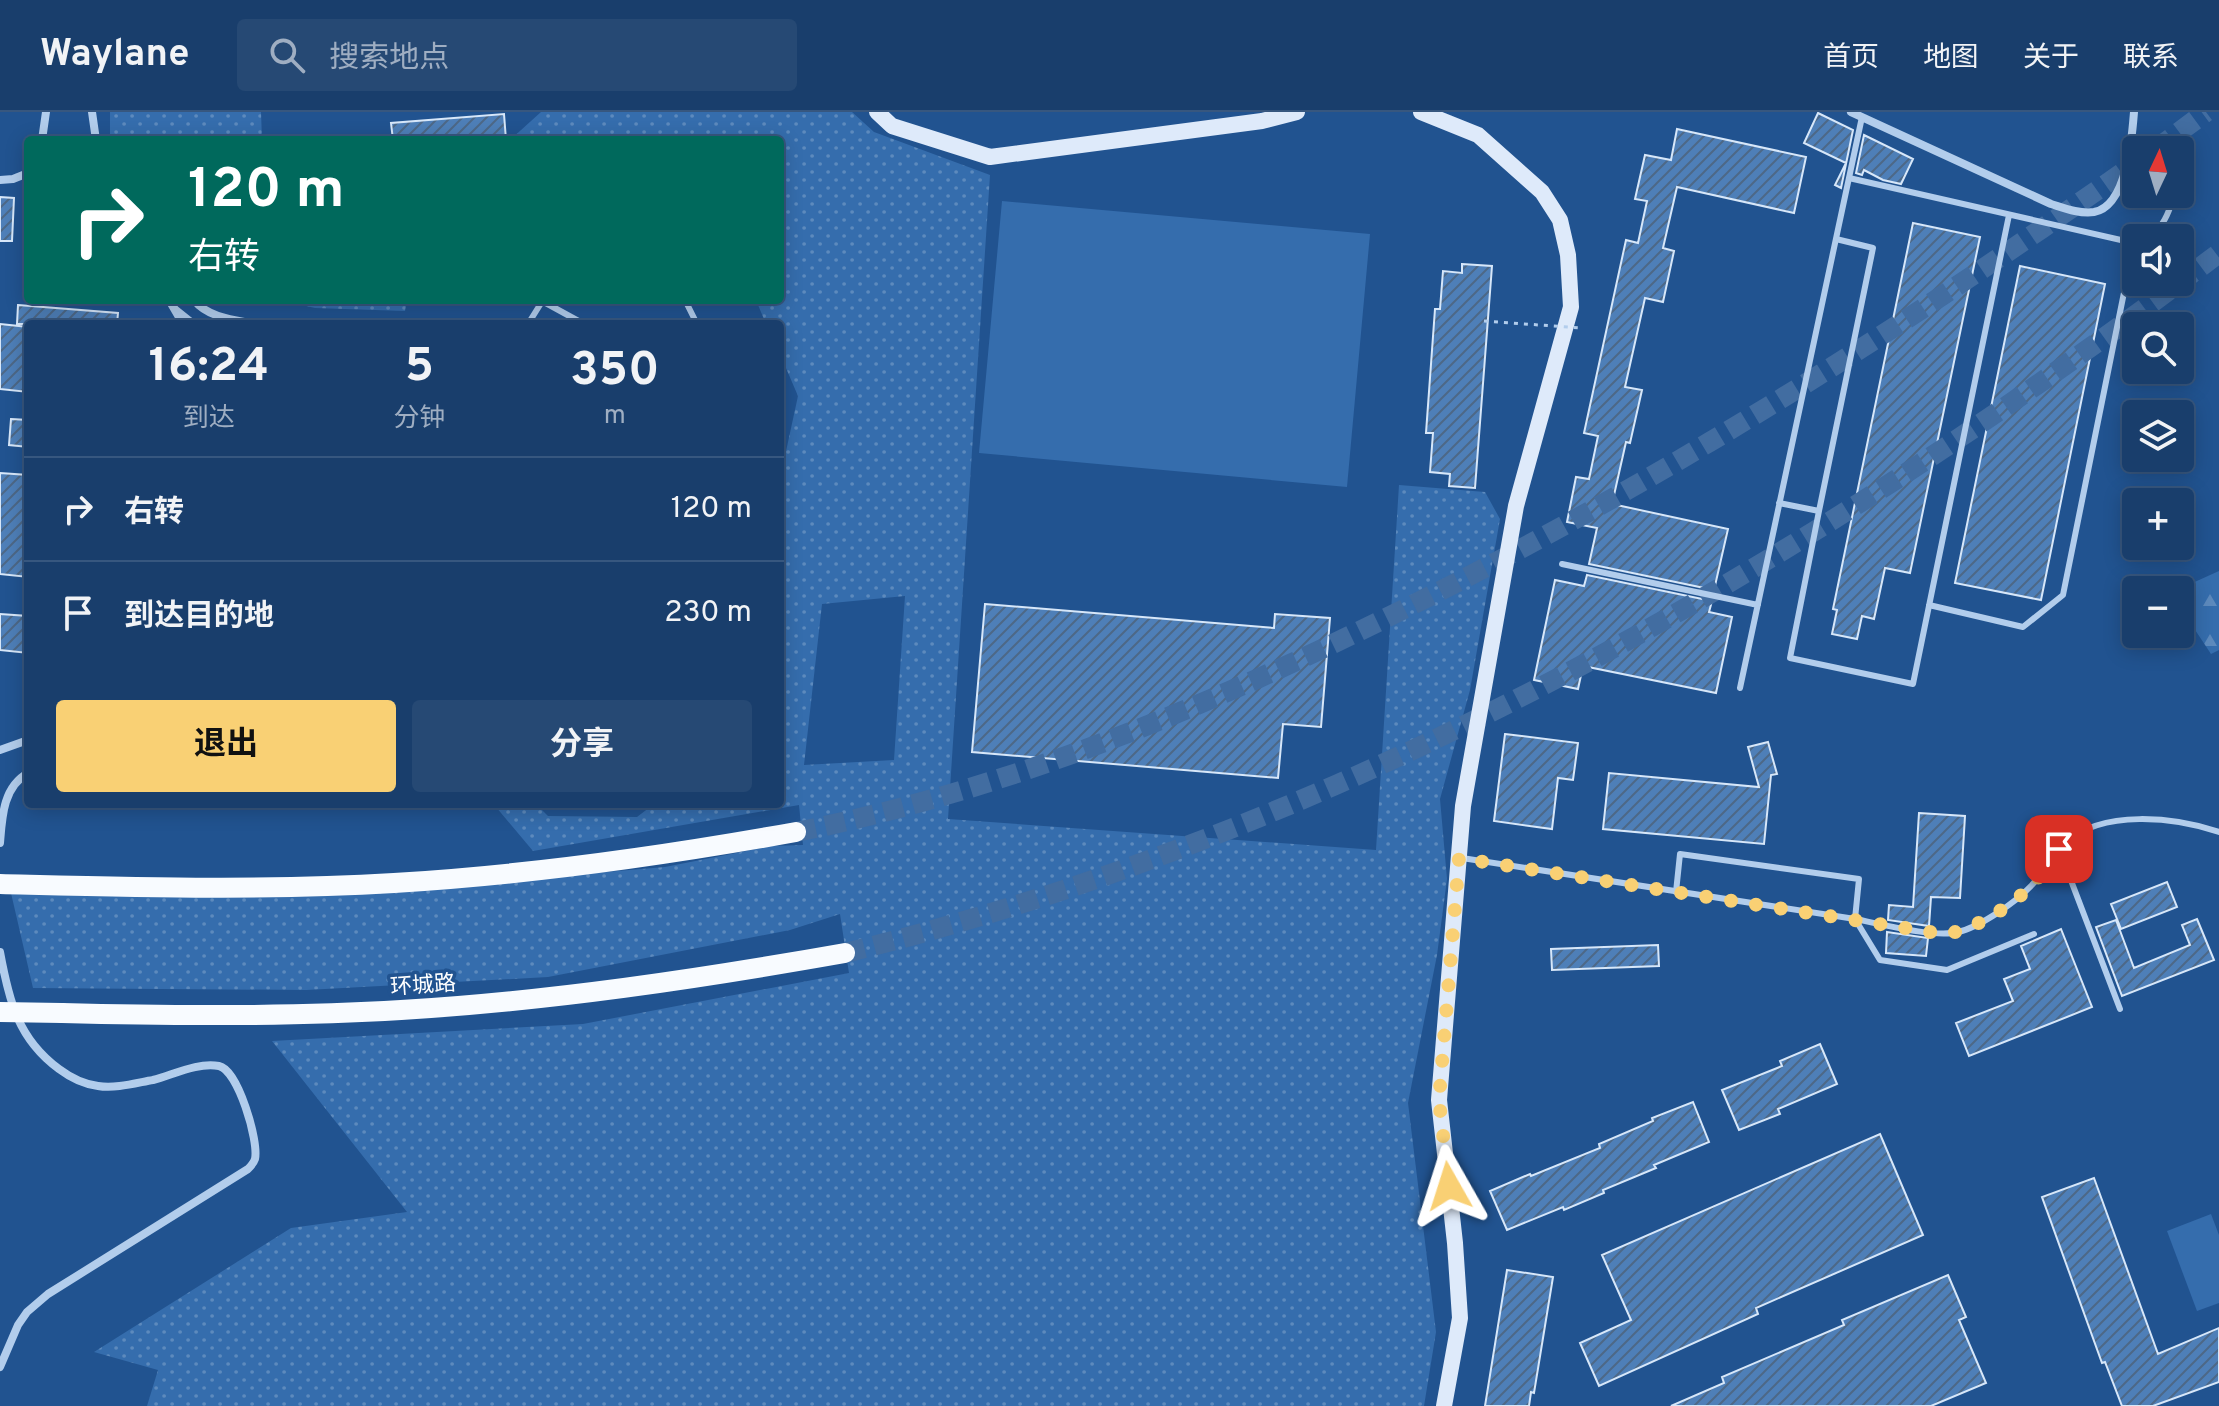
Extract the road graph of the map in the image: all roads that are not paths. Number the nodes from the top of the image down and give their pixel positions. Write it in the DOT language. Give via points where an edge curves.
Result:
graph roads {
  1 [pos="46,112"];
  2 [pos="92,112"];
  3 [pos="877,112"];
  4 [pos="1297,112"];
  5 [pos="1421,112"];
  6 [pos="1851,112"];
  7 [pos="2134,112"];
  8 [pos="1862,117"];
  9 [pos="43,136"];
  10 [pos="95,136"];
  11 [pos="24,175"];
  12 [pos="1849,178"];
  13 [pos="0,180"];
  14 [pos="2009,215"];
  15 [pos="1836,239"];
  16 [pos="2122,240"];
  17 [pos="2124,296"];
  18 [pos="171,304"];
  19 [pos="197,304"];
  20 [pos="548,304"];
  21 [pos="190,320"];
  22 [pos="240,320"];
  23 [pos="577,320"];
  24 [pos="1779,503"];
  25 [pos="1819,511"];
  26 [pos="1562,564"];
  27 [pos="1758,605"];
  28 [pos="1929,605"];
  29 [pos="1740,688"];
  30 [pos="24,741"];
  31 [pos="0,750"];
  32 [pos="24,776"];
  33 [pos="796,832"];
  34 [pos="2219,832"];
  35 [pos="0,843"];
  36 [pos="2059,849"];
  37 [pos="1459,858"];
  38 [pos="0,884"];
  39 [pos="1676,892"];
  40 [pos="1855,919"];
  41 [pos="2034,934"];
  42 [pos="0,952"];
  43 [pos="845,953"];
  44 [pos="2120,1009"];
  45 [pos="0,1012"];
  46 [pos="0,1367"];
  47 [pos="1444,1406"];
  1 -- 9 [label="street"];
  2 -- 10 [label="street"];
  3 -- 4 [label="street" via="892,126 990,157"];
  5 -- 37 [label="street" via="1478,135 1542,192 1560,220 1571,307 1516,506 1463,806"];
  6 -- 8 [label="street"];
  7 -- 8 [label="street" via="2119,188 2110,203 2091,213 2051,204"];
  8 -- 12 [label="lane"];
  11 -- 13 [label="street"];
  12 -- 14 [label="lane"];
  12 -- 15 [label="lane"];
  14 -- 16 [label="lane"];
  14 -- 28 [label="lane"];
  15 -- 24 [label="lane"];
  15 -- 25 [label="lane" via="1873,248"];
  17 -- 28 [label="lane" via="2063,595 2023,627"];
  18 -- 21 [label="lane"];
  19 -- 22 [label="street"];
  20 -- 23 [label="lane"];
  24 -- 25 [label="lane"];
  24 -- 27 [label="lane"];
  25 -- 28 [label="lane" via="1790,658 1913,684"];
  26 -- 27 [label="lane"];
  27 -- 29 [label="lane"];
  30 -- 31 [label="street"];
  32 -- 35 [label="street" via="8,793"];
  33 -- 38 [label="main road" via="617,861 361,885"];
  34 -- 36 [label="lane" via="2176,822 2124,819 2076,834"];
  36 -- 40 [label="lane" via="2031,886 1962,931 1943,934"];
  36 -- 44 [label="lane"];
  37 -- 39 [label="lane"];
  37 -- 47 [label="street" via="1439,1100 1460,1318"];
  39 -- 40 [label="lane"];
  39 -- 40 [label="lane" via="1680,854 1859,879"];
  40 -- 41 [label="lane" via="1880,960 1947,970"];
  42 -- 46 [label="street" via="23,1032 41,1056 75,1081 100,1087 209,1065 223,1067 238,1085 255,1143 248,1169 27,1312"];
  43 -- 45 [label="main road, 环城路, bridge" via="647,986 473,1005 334,1014"];
}
